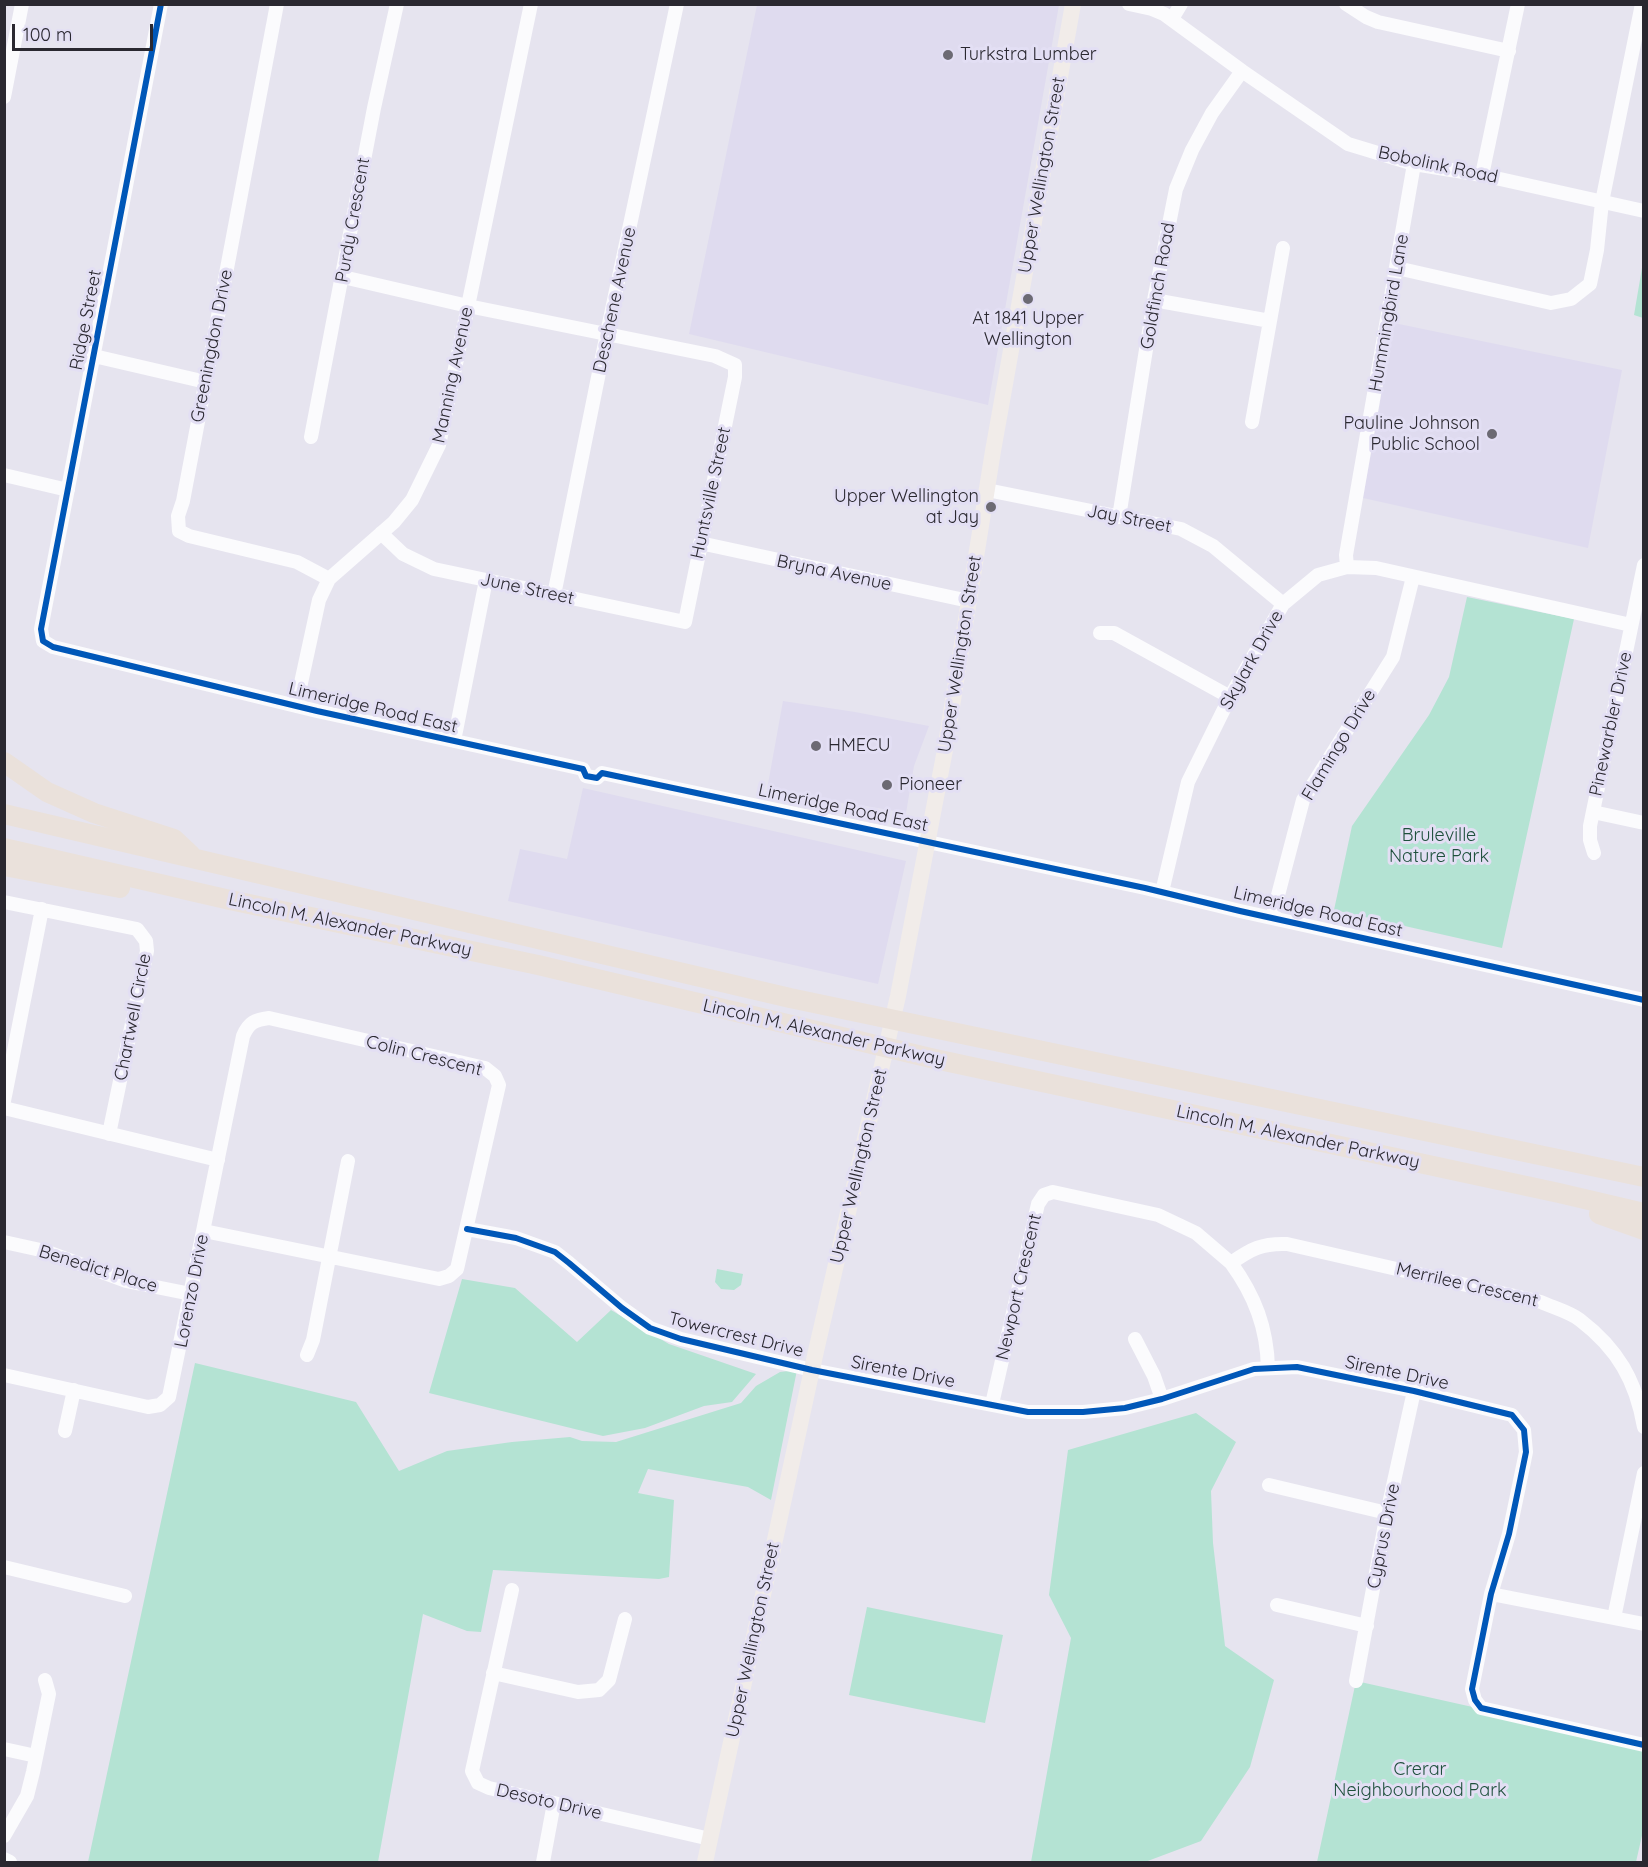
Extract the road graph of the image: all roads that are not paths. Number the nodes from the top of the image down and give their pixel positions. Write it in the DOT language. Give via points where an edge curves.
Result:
graph roads {
  1 [pos="21,4"];
  2 [pos="161,4"];
  3 [pos="277,4"];
  4 [pos="397,4"];
  5 [pos="531,4"];
  6 [pos="677,4"];
  7 [pos="1072,4"];
  8 [pos="1129,4"];
  9 [pos="1181,4"];
  10 [pos="1346,4"];
  11 [pos="1518,4"];
  12 [pos="1642,4"];
  13 [pos="1172,20"];
  14 [pos="1509,51"];
  15 [pos="1242,71"];
  16 [pos="1644,71"];
  17 [pos="1629,72"];
  18 [pos="4,96"];
  19 [pos="1414,164"];
  20 [pos="1482,175"];
  21 [pos="1602,202"];
  22 [pos="1644,212"];
  23 [pos="1283,248"];
  24 [pos="1397,268"];
  25 [pos="343,277"];
  26 [pos="1155,300"];
  27 [pos="468,306"];
  28 [pos="1270,321"];
  29 [pos="607,333"];
  30 [pos="94,356"];
  31 [pos="206,382"];
  32 [pos="1252,422"];
  33 [pos="311,436"];
  34 [pos="4,475"];
  35 [pos="68,490"];
  36 [pos="987,490"];
  37 [pos="1119,517"];
  38 [pos="381,533"];
  39 [pos="700,543"];
  40 [pos="1644,565"];
  41 [pos="1347,567"];
  42 [pos="1413,577"];
  43 [pos="329,579"];
  44 [pos="486,580"];
  45 [pos="554,595"];
  46 [pos="969,602"];
  47 [pos="1283,604"];
  48 [pos="685,622"];
  49 [pos="1631,625"];
  50 [pos="1100,633"];
  51 [pos="44,641"];
  52 [pos="1230,697"];
  53 [pos="296,706"];
  54 [pos="454,741"];
  55 [pos="4,762"];
  56 [pos="1593,812"];
  57 [pos="4,814"];
  58 [pos="1644,823"];
  59 [pos="928,841"];
  60 [pos="4,848"];
  61 [pos="1594,853"];
  62 [pos="193,857"];
  63 [pos="4,866"];
  64 [pos="1162,892"];
  65 [pos="230,900"];
  66 [pos="4,902"];
  67 [pos="42,909"];
  68 [pos="1272,918"];
  69 [pos="1644,1000"];
  70 [pos="255,1020"];
  71 [pos="4,1101"];
  72 [pos="4,1108"];
  73 [pos="109,1134"];
  74 [pos="1493,1145"];
  75 [pos="218,1160"];
  76 [pos="348,1161"];
  77 [pos="1644,1166"];
  78 [pos="1644,1178"];
  79 [pos="1559,1194"];
  80 [pos="1644,1213"];
  81 [pos="467,1229"];
  82 [pos="1644,1230"];
  83 [pos="204,1231"];
  84 [pos="4,1242"];
  85 [pos="329,1257"];
  86 [pos="1231,1263"];
  87 [pos="191,1294"];
  88 [pos="1135,1340"];
  89 [pos="307,1356"];
  90 [pos="1268,1368"];
  91 [pos="812,1370"];
  92 [pos="4,1375"];
  93 [pos="74,1390"];
  94 [pos="1414,1391"];
  95 [pos="1162,1399"];
  96 [pos="992,1404"];
  97 [pos="1644,1426"];
  98 [pos="65,1431"];
  99 [pos="1644,1473"];
  100 [pos="1269,1485"];
  101 [pos="1387,1513"];
  102 [pos="4,1567"];
  103 [pos="512,1590"];
  104 [pos="1491,1594"];
  105 [pos="125,1596"];
  106 [pos="1277,1605"];
  107 [pos="1614,1618"];
  108 [pos="625,1619"];
  109 [pos="1644,1624"];
  110 [pos="1367,1626"];
  111 [pos="493,1673"];
  112 [pos="45,1680"];
  113 [pos="1356,1681"];
  114 [pos="1644,1744"];
  115 [pos="4,1749"];
  116 [pos="36,1756"];
  117 [pos="554,1803"];
  118 [pos="4,1836"];
  119 [pos="710,1839"];
  120 [pos="4,1859"];
  121 [pos="10,1863"];
  122 [pos="543,1863"];
  123 [pos="705,1863"];
  1 -- 18 [label="street"];
  2 -- 30 [label="street, Ridge Street"];
  3 -- 31 [label="street, Greeningdon Drive"];
  4 -- 25 [label="street, Purdy Crescent"];
  5 -- 27 [label="street, Manning Avenue"];
  6 -- 29 [label="street, Deschene Avenue"];
  7 -- 36 [label="main road, Upper Wellington Street"];
  8 -- 13 [label="street, Bobolink Road" via="1152,9"];
  9 -- 13 [label="street"];
  10 -- 14 [label="street" via="1378,22"];
  11 -- 14 [label="street"];
  12 -- 17 [label="street"];
  13 -- 15 [label="street, Bobolink Road"];
  14 -- 20 [label="street"];
  15 -- 19 [label="street, Bobolink Road" via="1348,144"];
  15 -- 26 [label="street, Goldfinch Road" via="1212,113 1176,189"];
  16 -- 17 [label="street"];
  17 -- 21 [label="street"];
  19 -- 20 [label="street, Bobolink Road"];
  19 -- 24 [label="street, Hummingbird Lane"];
  20 -- 21 [label="street, Bobolink Road"];
  21 -- 22 [label="street, Bobolink Road"];
  21 -- 24 [label="street" via="1590,284 1571,299 1551,303"];
  23 -- 28 [label="street"];
  24 -- 41 [label="street, Hummingbird Lane"];
  25 -- 27 [label="street"];
  25 -- 33 [label="street, Purdy Crescent"];
  26 -- 28 [label="street"];
  26 -- 37 [label="street, Goldfinch Road"];
  27 -- 29 [label="street"];
  27 -- 38 [label="street, Manning Avenue" via="440,445 412,500"];
  28 -- 32 [label="street"];
  29 -- 39 [label="street, Huntsville Street" via="715,356 735,365"];
  29 -- 45 [label="street, Deschene Avenue"];
  30 -- 31 [label="street"];
  30 -- 35 [label="street, Ridge Street"];
  31 -- 43 [label="street, Greeningdon Drive" via="178,516 179,531 297,562"];
  34 -- 35 [label="street"];
  35 -- 51 [label="street, Ridge Street" via="41,628"];
  36 -- 37 [label="street, Jay Street"];
  36 -- 46 [label="main road, Upper Wellington Street"];
  37 -- 47 [label="street, Jay Street" via="1181,529 1212,546"];
  38 -- 43 [label="street, Manning Avenue"];
  38 -- 44 [label="street, June Street" via="402,554 425,566"];
  39 -- 46 [label="street, Bryna Avenue"];
  39 -- 48 [label="street, Huntsville Street"];
  40 -- 49 [label="street, Pinewarbler Drive"];
  41 -- 42 [label="street, Skylark Drive" via="1376,568"];
  41 -- 47 [label="street, Skylark Drive" via="1318,575"];
  42 -- 49 [label="street, Skylark Drive"];
  42 -- 68 [label="street, Flamingo Drive" via="1394,657 1303,800"];
  43 -- 53 [label="street, Manning Avenue" via="319,600"];
  44 -- 45 [label="street, June Street"];
  44 -- 54 [label="street"];
  45 -- 48 [label="street, June Street"];
  46 -- 59 [label="main road, Upper Wellington Street"];
  47 -- 52 [label="street, Skylark Drive"];
  49 -- 56 [label="street, Pinewarbler Drive"];
  50 -- 52 [label="street" via="1114,633"];
  51 -- 53 [label="street, Limeridge Road East" via="53,647"];
  52 -- 64 [label="street, Skylark Drive" via="1188,782"];
  53 -- 54 [label="street, Limeridge Road East"];
  54 -- 59 [label="street, Limeridge Road East" via="583,769 588,764 598,766 602,773"];
  55 -- 62 [label="highway" via="47,792 94,813 174,839"];
  56 -- 58 [label="street"];
  56 -- 61 [label="street, Pinewarbler Drive" via="1590,840"];
  57 -- 62 [label="highway, Lincoln M. Alexander Parkway"];
  59 -- 64 [label="street, Limeridge Road East"];
  59 -- 91 [label="main road, Upper Wellington Street" via="898,996"];
  60 -- 65 [label="highway, Lincoln M. Alexander Parkway"];
  62 -- 74 [label="highway, Lincoln M. Alexander Parkway" via="790,998"];
  63 -- 65 [label="highway" via="195,902"];
  64 -- 68 [label="street, Limeridge Road East"];
  65 -- 79 [label="highway, Lincoln M. Alexander Parkway" via="538,965 935,1059"];
  66 -- 67 [label="street, Chartwell Circle"];
  67 -- 71 [label="street"];
  67 -- 73 [label="street, Chartwell Circle" via="137,929 146,941"];
  68 -- 69 [label="street, Limeridge Road East"];
  70 -- 75 [label="street, Lorenzo Drive" via="243,1036"];
  70 -- 81 [label="street, Colin Crescent" via="269,1018 485,1068 495,1076 499,1085"];
  72 -- 73 [label="street"];
  73 -- 75 [label="street"];
  74 -- 77 [label="highway" via="1525,1145"];
  74 -- 78 [label="highway, Lincoln M. Alexander Parkway"];
  75 -- 83 [label="street, Lorenzo Drive"];
  76 -- 85 [label="street"];
  79 -- 80 [label="highway, Lincoln M. Alexander Parkway"];
  79 -- 82 [label="highway" via="1585,1209"];
  81 -- 85 [label="street, Colin Crescent" via="457,1269 439,1279"];
  81 -- 91 [label="street, Towercrest Drive" via="516,1238 555,1252 650,1328 681,1340"];
  83 -- 85 [label="street, Colin Crescent"];
  83 -- 87 [label="street, Lorenzo Drive"];
  84 -- 87 [label="street, Benedict Place" via="45,1251 126,1281"];
  85 -- 89 [label="street"];
  86 -- 90 [label="street, Newport Crescent" via="1260,1314"];
  86 -- 96 [label="street, Newport Crescent" via="1197,1233 1158,1215 1053,1192 1044,1195 1038,1204"];
  86 -- 97 [label="street, Merrilee Crescent" via="1262,1246 1287,1244 1541,1302 1579,1318 1611,1349 1629,1376"];
  87 -- 93 [label="street, Lorenzo Drive" via="172,1392 165,1402 148,1407"];
  88 -- 95 [label="street"];
  90 -- 94 [label="street, Sirente Drive" via="1297,1366"];
  90 -- 95 [label="street, Sirente Drive"];
  91 -- 96 [label="street, Sirente Drive"];
  91 -- 119 [label="main road, Upper Wellington Street"];
  92 -- 93 [label="street, Lorenzo Drive"];
  93 -- 98 [label="street"];
  94 -- 101 [label="street, Cyprus Drive"];
  94 -- 104 [label="street, Sirente Drive" via="1512,1415 1524,1430 1526,1452 1509,1534"];
  95 -- 96 [label="street, Sirente Drive" via="1083,1412 1028,1412"];
  99 -- 107 [label="street"];
  100 -- 101 [label="street"];
  101 -- 110 [label="street, Cyprus Drive"];
  102 -- 105 [label="street"];
  103 -- 111 [label="street, Desoto Drive"];
  104 -- 107 [label="street"];
  104 -- 114 [label="street, Sirente Drive" via="1472,1689 1481,1708"];
  106 -- 110 [label="street"];
  107 -- 109 [label="street"];
  108 -- 111 [label="street" via="609,1680 599,1690 578,1692"];
  110 -- 113 [label="street, Cyprus Drive"];
  111 -- 117 [label="street, Desoto Drive" via="472,1771 478,1783 489,1788"];
  112 -- 116 [label="street" via="49,1694"];
  115 -- 116 [label="street"];
  116 -- 118 [label="street" via="27,1796"];
  117 -- 119 [label="street, Desoto Drive"];
  117 -- 122 [label="street"];
  119 -- 123 [label="main road, Upper Wellington Street"];
  120 -- 121 [label="street"];
}
